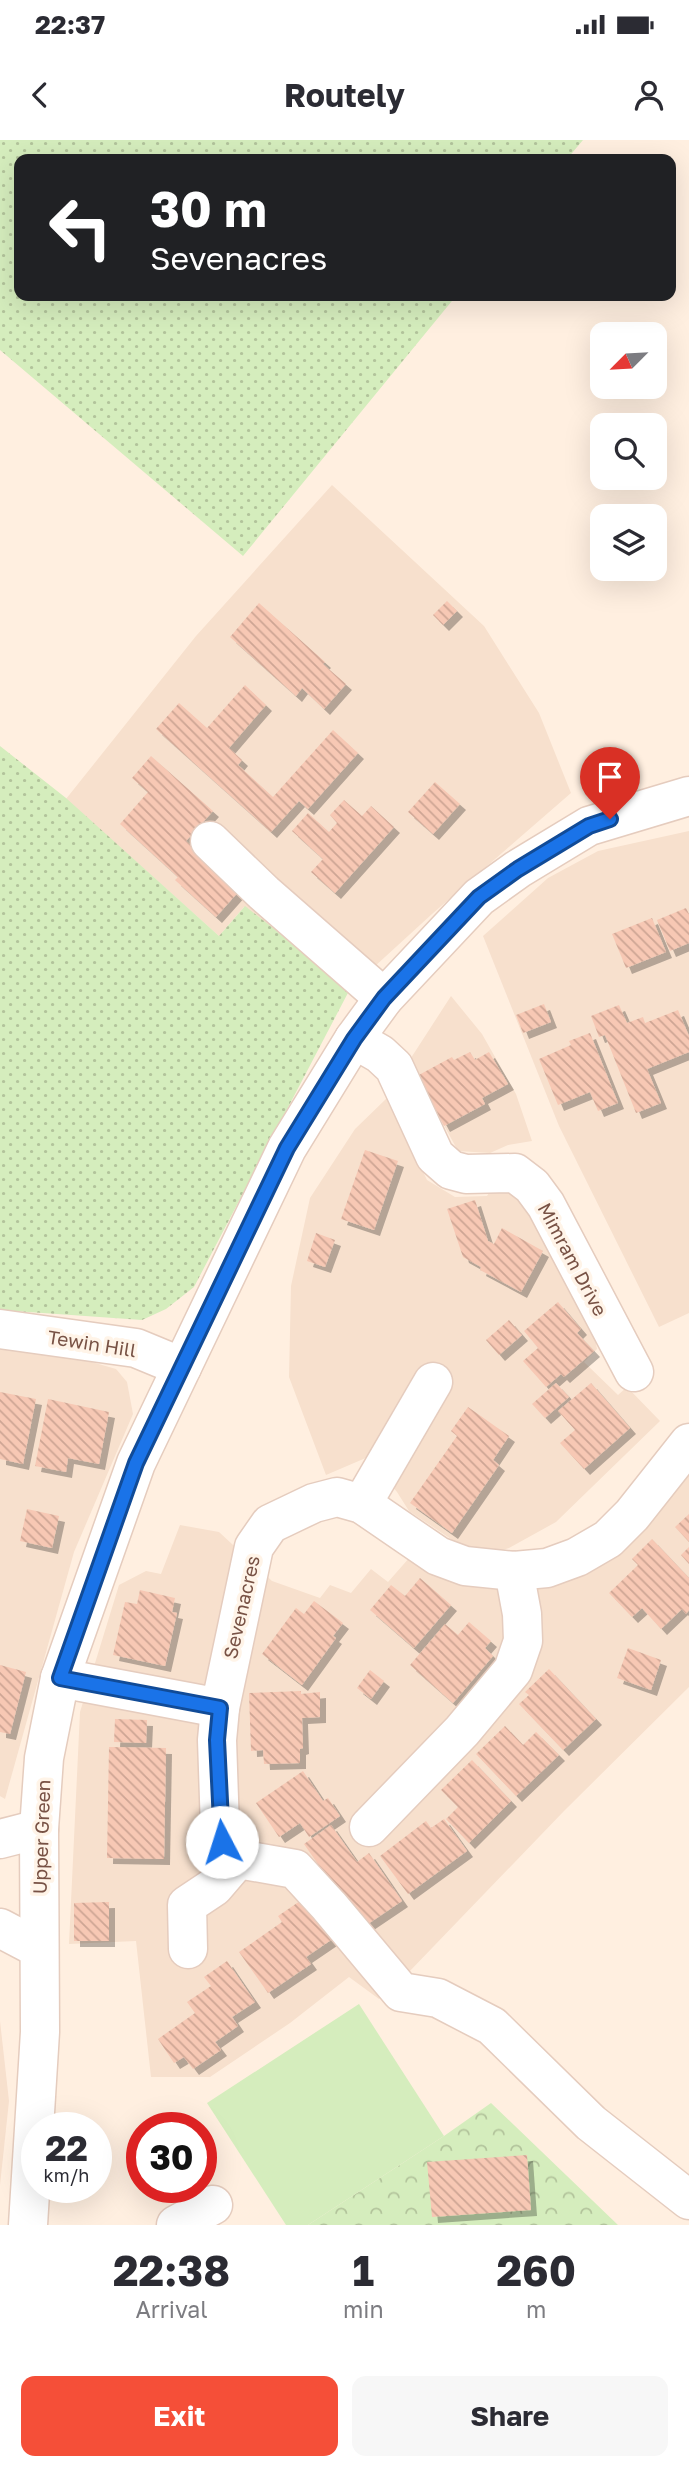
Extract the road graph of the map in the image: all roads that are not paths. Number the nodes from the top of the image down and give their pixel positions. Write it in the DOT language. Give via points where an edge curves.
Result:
graph roads {
  1 [pos="689,796"];
  2 [pos="210,841"];
  3 [pos="384,998"];
  4 [pos="354,1039"];
  5 [pos="0,1329"];
  6 [pos="181,1367"];
  7 [pos="634,1372"];
  8 [pos="433,1382"];
  9 [pos="689,1443"];
  10 [pos="362,1504"];
  11 [pos="514,1571"];
  12 [pos="60,1678"];
  13 [pos="220,1708"];
  14 [pos="369,1827"];
  15 [pos="39,1829"];
  16 [pos="0,1839"];
  17 [pos="238,1858"];
  18 [pos="0,1928"];
  19 [pos="38,1948"];
  20 [pos="188,1949"];
  21 [pos="689,2200"];
  22 [pos="214,2205"];
  23 [pos="28,2225"];
  24 [pos="176,2225"];
  1 -- 3 [label="street, Upper Green" via="589,826 518,869 479,897"];
  2 -- 3 [label="street"];
  3 -- 4 [label="street, Upper Green"];
  4 -- 6 [label="street, Upper Green" via="287,1148"];
  4 -- 7 [label="street, Mimram Drive" via="394,1067 435,1156 451,1170 515,1173 532,1186"];
  5 -- 6 [label="street, Tewin Hill" via="136,1348"];
  6 -- 12 [label="street, Upper Green" via="136,1463"];
  8 -- 10 [label="street"];
  9 -- 11 [label="street, Sevenacres" via="632,1516 608,1539 547,1568"];
  10 -- 11 [label="street, Sevenacres" via="438,1556 465,1566"];
  10 -- 13 [label="street, Sevenacres" via="337,1497 314,1503 270,1524 261,1535 254,1547"];
  11 -- 14 [label="street" via="523,1641 513,1670 462,1731"];
  12 -- 13 [label="street"];
  12 -- 15 [label="street, Upper Green" via="44,1758"];
  13 -- 17 [label="street, Sevenacres" via="220,1828 227,1851"];
  15 -- 16 [label="street"];
  15 -- 19 [label="street, Upper Green"];
  17 -- 20 [label="street" via="214,1887 187,1905"];
  17 -- 21 [label="street" via="295,1869 401,1992 438,1998 492,2026 591,2123"];
  18 -- 19 [label="street"];
  19 -- 23 [label="street, Upper Green" via="40,2032"];
  22 -- 24 [label="street"];
}
